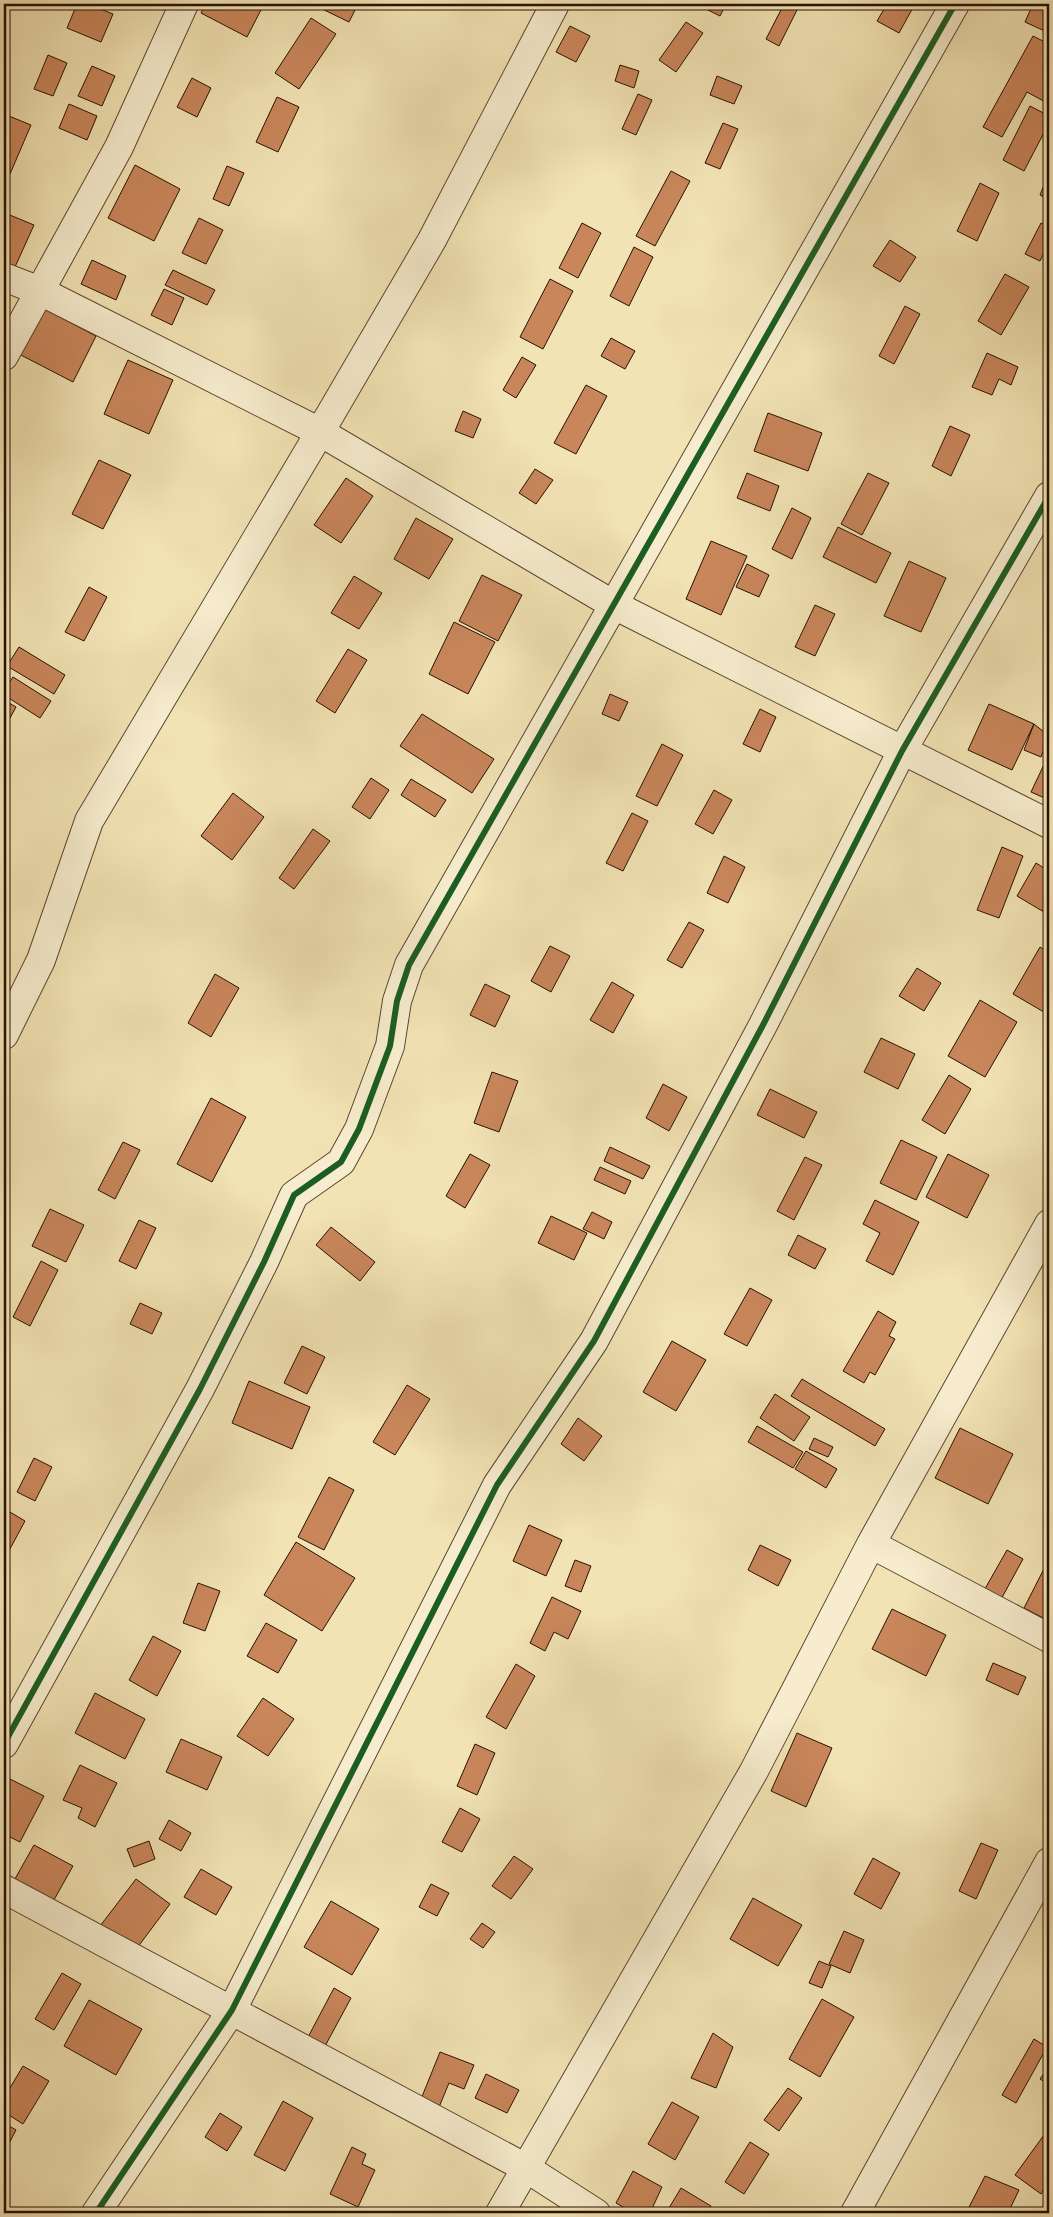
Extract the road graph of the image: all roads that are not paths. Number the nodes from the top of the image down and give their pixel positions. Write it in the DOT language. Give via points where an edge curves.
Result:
graph roads {
  1 [pos="184,4"];
  2 [pos="555,4"];
  3 [pos="955,4"];
  4 [pos="4,277"];
  5 [pos="40,292"];
  6 [pos="4,356"];
  7 [pos="320,432"];
  8 [pos="1049,496"];
  9 [pos="614,605"];
  10 [pos="902,751"];
  11 [pos="1049,824"];
  12 [pos="4,1035"];
  13 [pos="1049,1224"];
  14 [pos="871,1544"];
  15 [pos="1049,1638"];
  16 [pos="4,1744"];
  17 [pos="1049,1862"];
  18 [pos="4,1889"];
  19 [pos="232,2010"];
  20 [pos="526,2168"];
  21 [pos="96,2213"];
  22 [pos="500,2213"];
  23 [pos="596,2213"];
  24 [pos="854,2213"];
  1 -- 5 [label="street" via="119,148"];
  2 -- 7 [label="street" via="432,240"];
  3 -- 9 [label="street"];
  4 -- 5 [label="street"];
  5 -- 6 [label="street"];
  5 -- 7 [label="street"];
  7 -- 9 [label="street"];
  7 -- 12 [label="street" via="89,821 41,960"];
  8 -- 10 [label="street"];
  9 -- 10 [label="street"];
  9 -- 16 [label="street" via="409,965 397,1001 390,1046 359,1129 341,1162 294,1195 200,1389"];
  10 -- 11 [label="street"];
  10 -- 19 [label="street" via="763,1025 594,1341 497,1485"];
  13 -- 14 [label="street"];
  14 -- 15 [label="street"];
  14 -- 20 [label="street" via="754,1771"];
  17 -- 24 [label="street"];
  18 -- 19 [label="street"];
  19 -- 20 [label="street"];
  19 -- 21 [label="street"];
  20 -- 22 [label="street"];
  20 -- 23 [label="street"];
}
